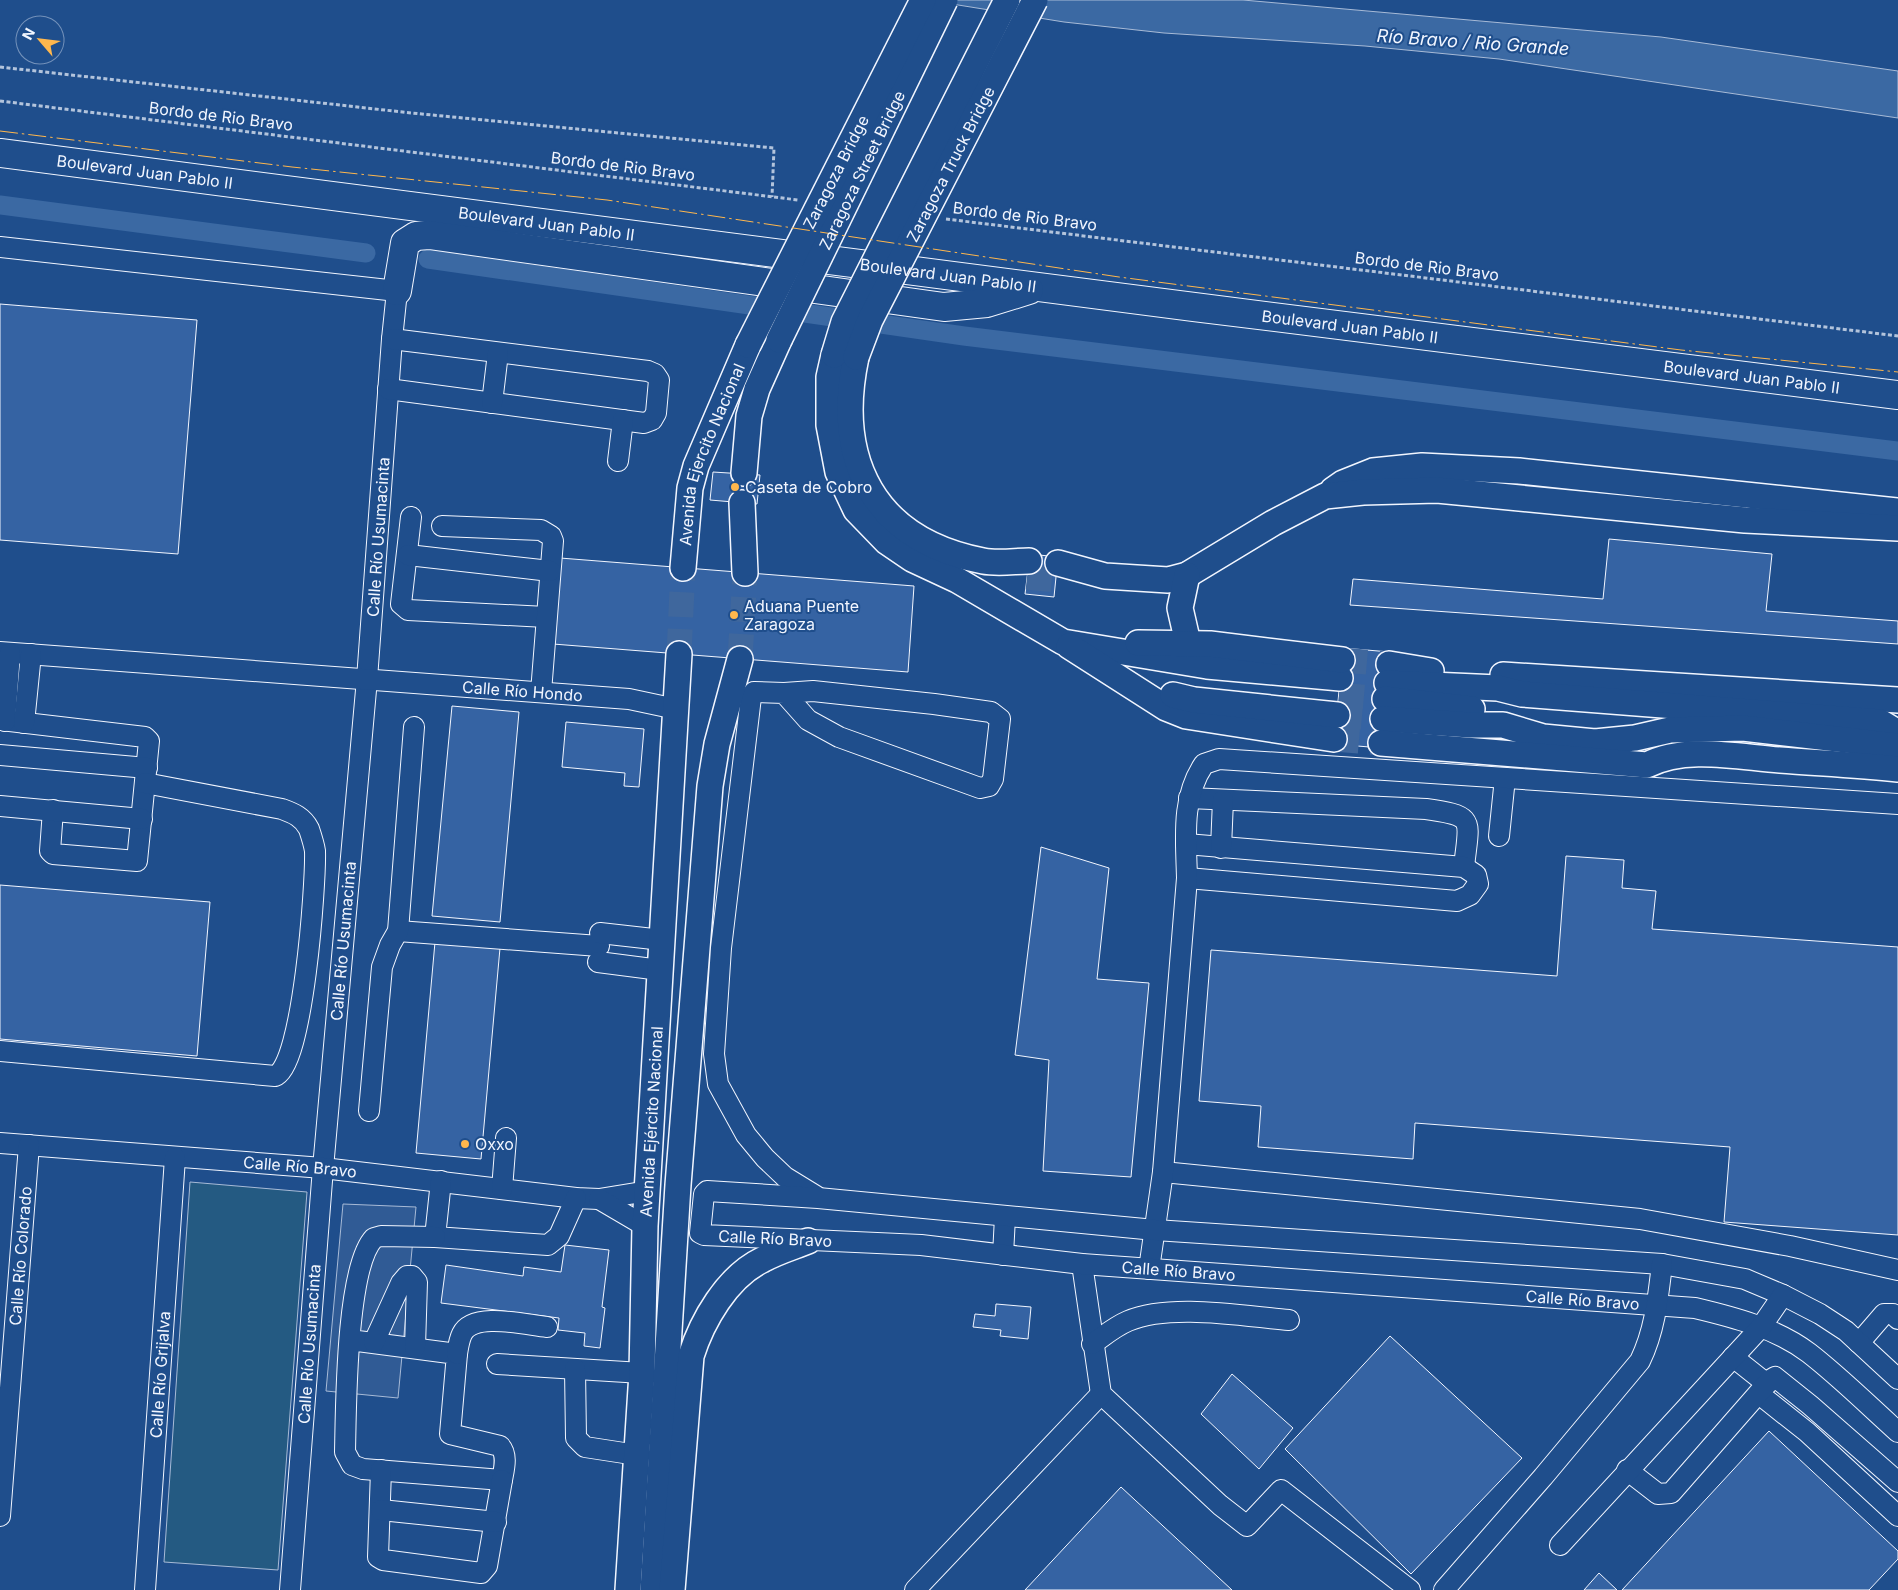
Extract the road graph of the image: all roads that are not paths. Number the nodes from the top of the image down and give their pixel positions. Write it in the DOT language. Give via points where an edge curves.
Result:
graph roads {
  1 [pos="923,0"];
  2 [pos="945,0"];
  3 [pos="1007,0"];
  4 [pos="1035,0"];
  5 [pos="0,153"];
  6 [pos="0,247"];
  7 [pos="1038,287"];
  8 [pos="397,292"];
  9 [pos="392,339"];
  10 [pos="748,345"];
  11 [pos="498,353"];
  12 [pos="845,356"];
  13 [pos="388,389"];
  14 [pos="1898,395"];
  15 [pos="492,403"];
  16 [pos="624,420"];
  17 [pos="618,461"];
  18 [pos="744,474"];
  19 [pos="1325,496"];
  20 [pos="742,503"];
  21 [pos="1898,511"];
  22 [pos="411,517"];
  23 [pos="442,526"];
  24 [pos="1898,528"];
  25 [pos="408,555"];
  26 [pos="683,568"];
  27 [pos="1028,569"];
  28 [pos="550,571"];
  29 [pos="745,572"];
  30 [pos="1057,572"];
  31 [pos="1187,575"];
  32 [pos="546,617"];
  33 [pos="1063,642"];
  34 [pos="1188,643"];
  35 [pos="5,652"];
  36 [pos="31,654"];
  37 [pos="679,654"];
  38 [pos="740,659"];
  39 [pos="367,679"];
  40 [pos="1506,690"];
  41 [pos="1386,691"];
  42 [pos="541,692"];
  43 [pos="784,694"];
  44 [pos="1338,697"];
  45 [pos="1898,700"];
  46 [pos="676,709"];
  47 [pos="1476,710"];
  48 [pos="10,721"];
  49 [pos="1892,723"];
  50 [pos="1503,725"];
  51 [pos="414,727"];
  52 [pos="1381,743"];
  53 [pos="1898,746"];
  54 [pos="0,755"];
  55 [pos="1898,770"];
  56 [pos="146,776"];
  57 [pos="1505,778"];
  58 [pos="1188,798"];
  59 [pos="1223,800"];
  60 [pos="1898,804"];
  61 [pos="0,806"];
  62 [pos="52,810"];
  63 [pos="142,819"];
  64 [pos="1499,836"];
  65 [pos="1186,844"];
  66 [pos="1221,848"];
  67 [pos="1464,866"];
  68 [pos="1187,878"];
  69 [pos="398,931"];
  70 [pos="662,940"];
  71 [pos="599,947"];
  72 [pos="660,970"];
  73 [pos="0,1052"];
  74 [pos="369,1111"];
  75 [pos="506,1138"];
  76 [pos="0,1143"];
  77 [pos="28,1145"];
  78 [pos="175,1158"];
  79 [pos="322,1168"];
  80 [pos="1163,1172"];
  81 [pos="441,1181"];
  82 [pos="502,1189"];
  83 [pos="648,1191"];
  84 [pos="576,1198"];
  85 [pos="818,1198"];
  86 [pos="600,1199"];
  87 [pos="1005,1217"];
  88 [pos="645,1226"];
  89 [pos="1155,1230"];
  90 [pos="435,1237"];
  91 [pos="808,1241"];
  92 [pos="1003,1255"];
  93 [pos="1082,1264"];
  94 [pos="1662,1264"];
  95 [pos="1149,1269"];
  96 [pos="1898,1270"];
  97 [pos="1783,1294"];
  98 [pos="1657,1305"];
  99 [pos="1898,1319"];
  100 [pos="1288,1320"];
  101 [pos="547,1327"];
  102 [pos="1761,1327"];
  103 [pos="350,1340"];
  104 [pos="374,1342"];
  105 [pos="1859,1343"];
  106 [pos="1092,1344"];
  107 [pos="415,1347"];
  108 [pos="457,1354"];
  109 [pos="1733,1357"];
  110 [pos="497,1364"];
  111 [pos="575,1369"];
  112 [pos="642,1373"];
  113 [pos="1898,1379"];
  114 [pos="1763,1389"];
  115 [pos="1101,1394"];
  116 [pos="665,1420"];
  117 [pos="1898,1432"];
  118 [pos="637,1455"];
  119 [pos="381,1470"];
  120 [pos="1627,1470"];
  121 [pos="502,1480"];
  122 [pos="1898,1482"];
  123 [pos="381,1510"];
  124 [pos="0,1516"];
  125 [pos="1898,1516"];
  126 [pos="496,1522"];
  127 [pos="1560,1545"];
  128 [pos="145,1590"];
  129 [pos="290,1590"];
  130 [pos="628,1590"];
  131 [pos="653,1590"];
  132 [pos="672,1590"];
  133 [pos="915,1590"];
  134 [pos="1410,1590"];
  135 [pos="1444,1590"];
  1 -- 10 [label="main road, Zaragoza Bridge, bridge"];
  2 -- 18 [label="main road, Zaragoza Street Bridge, bridge" via="757,388 749,416"];
  3 -- 12 [label="main road, Zaragoza Truck Bridge, bridge" via="844,322"];
  4 -- 12 [label="main road, Zaragoza Truck Bridge, bridge" via="870,320"];
  5 -- 7 [label="highway, Boulevard Juan Pablo II"];
  6 -- 8 [label="street"];
  7 -- 8 [label="highway" via="987,302 944,307 429,235 416,236 405,243"];
  7 -- 14 [label="highway, Boulevard Juan Pablo II"];
  8 -- 9 [label="street, Calle Río Usumacinta"];
  9 -- 11 [label="street"];
  9 -- 13 [label="street, Calle Río Usumacinta"];
  10 -- 26 [label="main road, Avenida Ejercito Nacional" via="696,466 690,488"];
  11 -- 15 [label="street"];
  11 -- 16 [label="street" via="655,374 659,380 656,413 652,420 644,423"];
  12 -- 27 [label="main road" via="850,387 851,436 862,477 885,512 918,538 955,554"];
  12 -- 33 [label="main road" via="828,399 832,450 838,472 856,510 887,542 912,559 958,580"];
  13 -- 15 [label="street"];
  13 -- 39 [label="street, Calle Río Usumacinta"];
  15 -- 16 [label="street"];
  16 -- 17 [label="street"];
  19 -- 21 [label="main road" via="1359,476 1422,466 1519,470"];
  19 -- 24 [label="main road" via="1436,490 1745,520"];
  19 -- 31 [label="main road"];
  20 -- 29 [label="main road"];
  22 -- 25 [label="street"];
  23 -- 28 [label="street" via="544,531 553,542"];
  25 -- 28 [label="street"];
  25 -- 32 [label="street" via="402,604 405,609"];
  28 -- 32 [label="street"];
  30 -- 31 [label="main road" via="1168,580"];
  31 -- 34 [label="main road" via="1180,608"];
  32 -- 42 [label="street"];
  33 -- 34 [label="main road"];
  33 -- 44 [label="main road" via="1207,666"];
  33 -- 44 [label="main road" via="1166,708 1186,716"];
  34 -- 44 [label="main road"];
  35 -- 36 [label="street, Calle Río Hondo"];
  35 -- 48 [label="street"];
  36 -- 39 [label="street, Calle Río Hondo"];
  36 -- 48 [label="street"];
  37 -- 46 [label="main road, Avenida Ejército Nacional"];
  38 -- 116 [label="main road, Avenida Ejército Nacional" via="723,718 710,786 678,1184"];
  39 -- 42 [label="street, Calle Río Hondo"];
  39 -- 79 [label="street, Calle Río Usumacinta"];
  40 -- 41 [label="main road"];
  40 -- 47 [label="main road"];
  40 -- 49 [label="main road" via="1532,695"];
  41 -- 45 [label="main road" via="1430,671"];
  41 -- 47 [label="main road"];
  41 -- 50 [label="main road" via="1470,725"];
  42 -- 46 [label="street, Calle Río Hondo" via="629,699"];
  43 -- 43 [label="street" via="813,691 994,714 1000,719 991,784 980,788 839,737 808,720"];
  43 -- 85 [label="street" via="754,692 751,697 721,948 714,1054 718,1084 746,1135 785,1177"];
  46 -- 70 [label="main road, Avenida Ejército Nacional"];
  47 -- 50 [label="main road"];
  48 -- 56 [label="street" via="145,737 150,744"];
  50 -- 53 [label="main road" via="1543,737 1595,742 1670,730 1744,728"];
  51 -- 69 [label="street"];
  52 -- 55 [label="main road" via="1647,765 1661,758 1679,755 1837,762"];
  54 -- 56 [label="street"];
  56 -- 63 [label="street"];
  56 -- 73 [label="street" via="282,809 296,814 309,828 315,849 312,916 303,998 285,1068 275,1076"];
  57 -- 58 [label="street" via="1219,759 1204,764"];
  57 -- 60 [label="street"];
  57 -- 64 [label="street"];
  58 -- 59 [label="street"];
  58 -- 65 [label="street"];
  59 -- 66 [label="street"];
  59 -- 67 [label="street" via="1456,813 1464,818 1468,828"];
  61 -- 62 [label="street"];
  62 -- 63 [label="street"];
  62 -- 63 [label="street" via="50,851 53,854 137,861"];
  65 -- 66 [label="street"];
  65 -- 68 [label="street"];
  66 -- 67 [label="street"];
  67 -- 68 [label="street" via="1476,875 1478,884 1470,895 1457,901"];
  68 -- 80 [label="street"];
  69 -- 71 [label="street"];
  69 -- 74 [label="street" via="382,967"];
  70 -- 71 [label="street"];
  70 -- 72 [label="main road, Avenida Ejército Nacional"];
  71 -- 72 [label="street"];
  72 -- 83 [label="main road, Avenida Ejército Nacional"];
  75 -- 82 [label="street"];
  76 -- 77 [label="street, Calle Río Bravo"];
  77 -- 78 [label="street, Calle Río Bravo"];
  77 -- 124 [label="street, Calle Río Colorado"];
  78 -- 79 [label="street, Calle Río Bravo"];
  78 -- 128 [label="street, Calle Río Grijalva"];
  79 -- 81 [label="street, Calle Río Bravo"];
  79 -- 129 [label="street, Calle Río Usumacinta"];
  80 -- 89 [label="street"];
  80 -- 96 [label="street" via="1640,1219 1790,1246"];
  81 -- 82 [label="street, Calle Río Bravo"];
  81 -- 90 [label="street"];
  82 -- 84 [label="street, Calle Río Bravo"];
  83 -- 86 [label="street, Calle Río Bravo"];
  83 -- 88 [label="main road, Avenida Ejército Nacional"];
  83 -- 116 [label="main road" via="656,1195 660,1203 655,1335"];
  84 -- 86 [label="street, Calle Río Bravo"];
  84 -- 90 [label="street" via="559,1236 548,1245"];
  85 -- 87 [label="street, Calle Río Bravo"];
  85 -- 91 [label="street, Calle Río Bravo" via="707,1191 704,1194 700,1233 704,1235"];
  86 -- 88 [label="street, Calle Río Bravo"];
  87 -- 89 [label="street, Calle Río Bravo"];
  87 -- 92 [label="street"];
  88 -- 112 [label="main road, Avenida Ejército Nacional"];
  89 -- 94 [label="street, Calle Río Bravo"];
  89 -- 95 [label="street"];
  90 -- 103 [label="street" via="381,1236 371,1242 360,1269"];
  91 -- 92 [label="street, Calle Río Bravo" via="921,1245"];
  91 -- 132 [label="main road" via="760,1260 734,1282 716,1302 698,1336 692,1356"];
  92 -- 93 [label="street, Calle Río Bravo"];
  93 -- 95 [label="street, Calle Río Bravo"];
  93 -- 106 [label="street"];
  94 -- 97 [label="street, Calle Río Bravo" via="1745,1279"];
  94 -- 98 [label="street"];
  95 -- 98 [label="street, Calle Río Bravo"];
  97 -- 102 [label="street"];
  97 -- 105 [label="street, Calle Río Bravo" via="1820,1314"];
  98 -- 102 [label="street, Calle Río Bravo" via="1695,1308"];
  98 -- 135 [label="street" via="1649,1342 1640,1361"];
  99 -- 105 [label="street" via="1893,1314 1884,1314"];
  100 -- 106 [label="street" via="1169,1312 1130,1320"];
  101 -- 108 [label="street" via="485,1321 473,1323 462,1333"];
  102 -- 109 [label="street"];
  102 -- 117 [label="street, Calle Río Bravo" via="1808,1352"];
  103 -- 104 [label="street"];
  103 -- 119 [label="street" via="345,1452 352,1465"];
  104 -- 107 [label="street"];
  104 -- 107 [label="street" via="401,1282 412,1276 417,1282"];
  105 -- 113 [label="street, Calle Río Bravo"];
  106 -- 115 [label="street"];
  107 -- 108 [label="street"];
  108 -- 121 [label="street" via="450,1434 500,1446 505,1462"];
  109 -- 114 [label="street"];
  109 -- 120 [label="street"];
  110 -- 111 [label="street"];
  111 -- 112 [label="street"];
  111 -- 118 [label="street" via="576,1438 585,1447"];
  112 -- 118 [label="main road, Avenida Ejército Nacional"];
  114 -- 120 [label="street" via="1671,1493 1658,1494"];
  114 -- 122 [label="street" via="1773,1377 1778,1378"];
  114 -- 125 [label="street"];
  115 -- 133 [label="street"];
  115 -- 134 [label="street" via="1220,1505 1247,1526 1281,1490"];
  116 -- 131 [label="main road, Avenida Ejército Nacional"];
  118 -- 130 [label="main road, Avenida Ejército Nacional"];
  119 -- 121 [label="street"];
  119 -- 123 [label="street"];
  120 -- 127 [label="street"];
  121 -- 126 [label="street"];
  123 -- 126 [label="street"];
  123 -- 126 [label="street" via="378,1557 481,1573 487,1566"];
}
